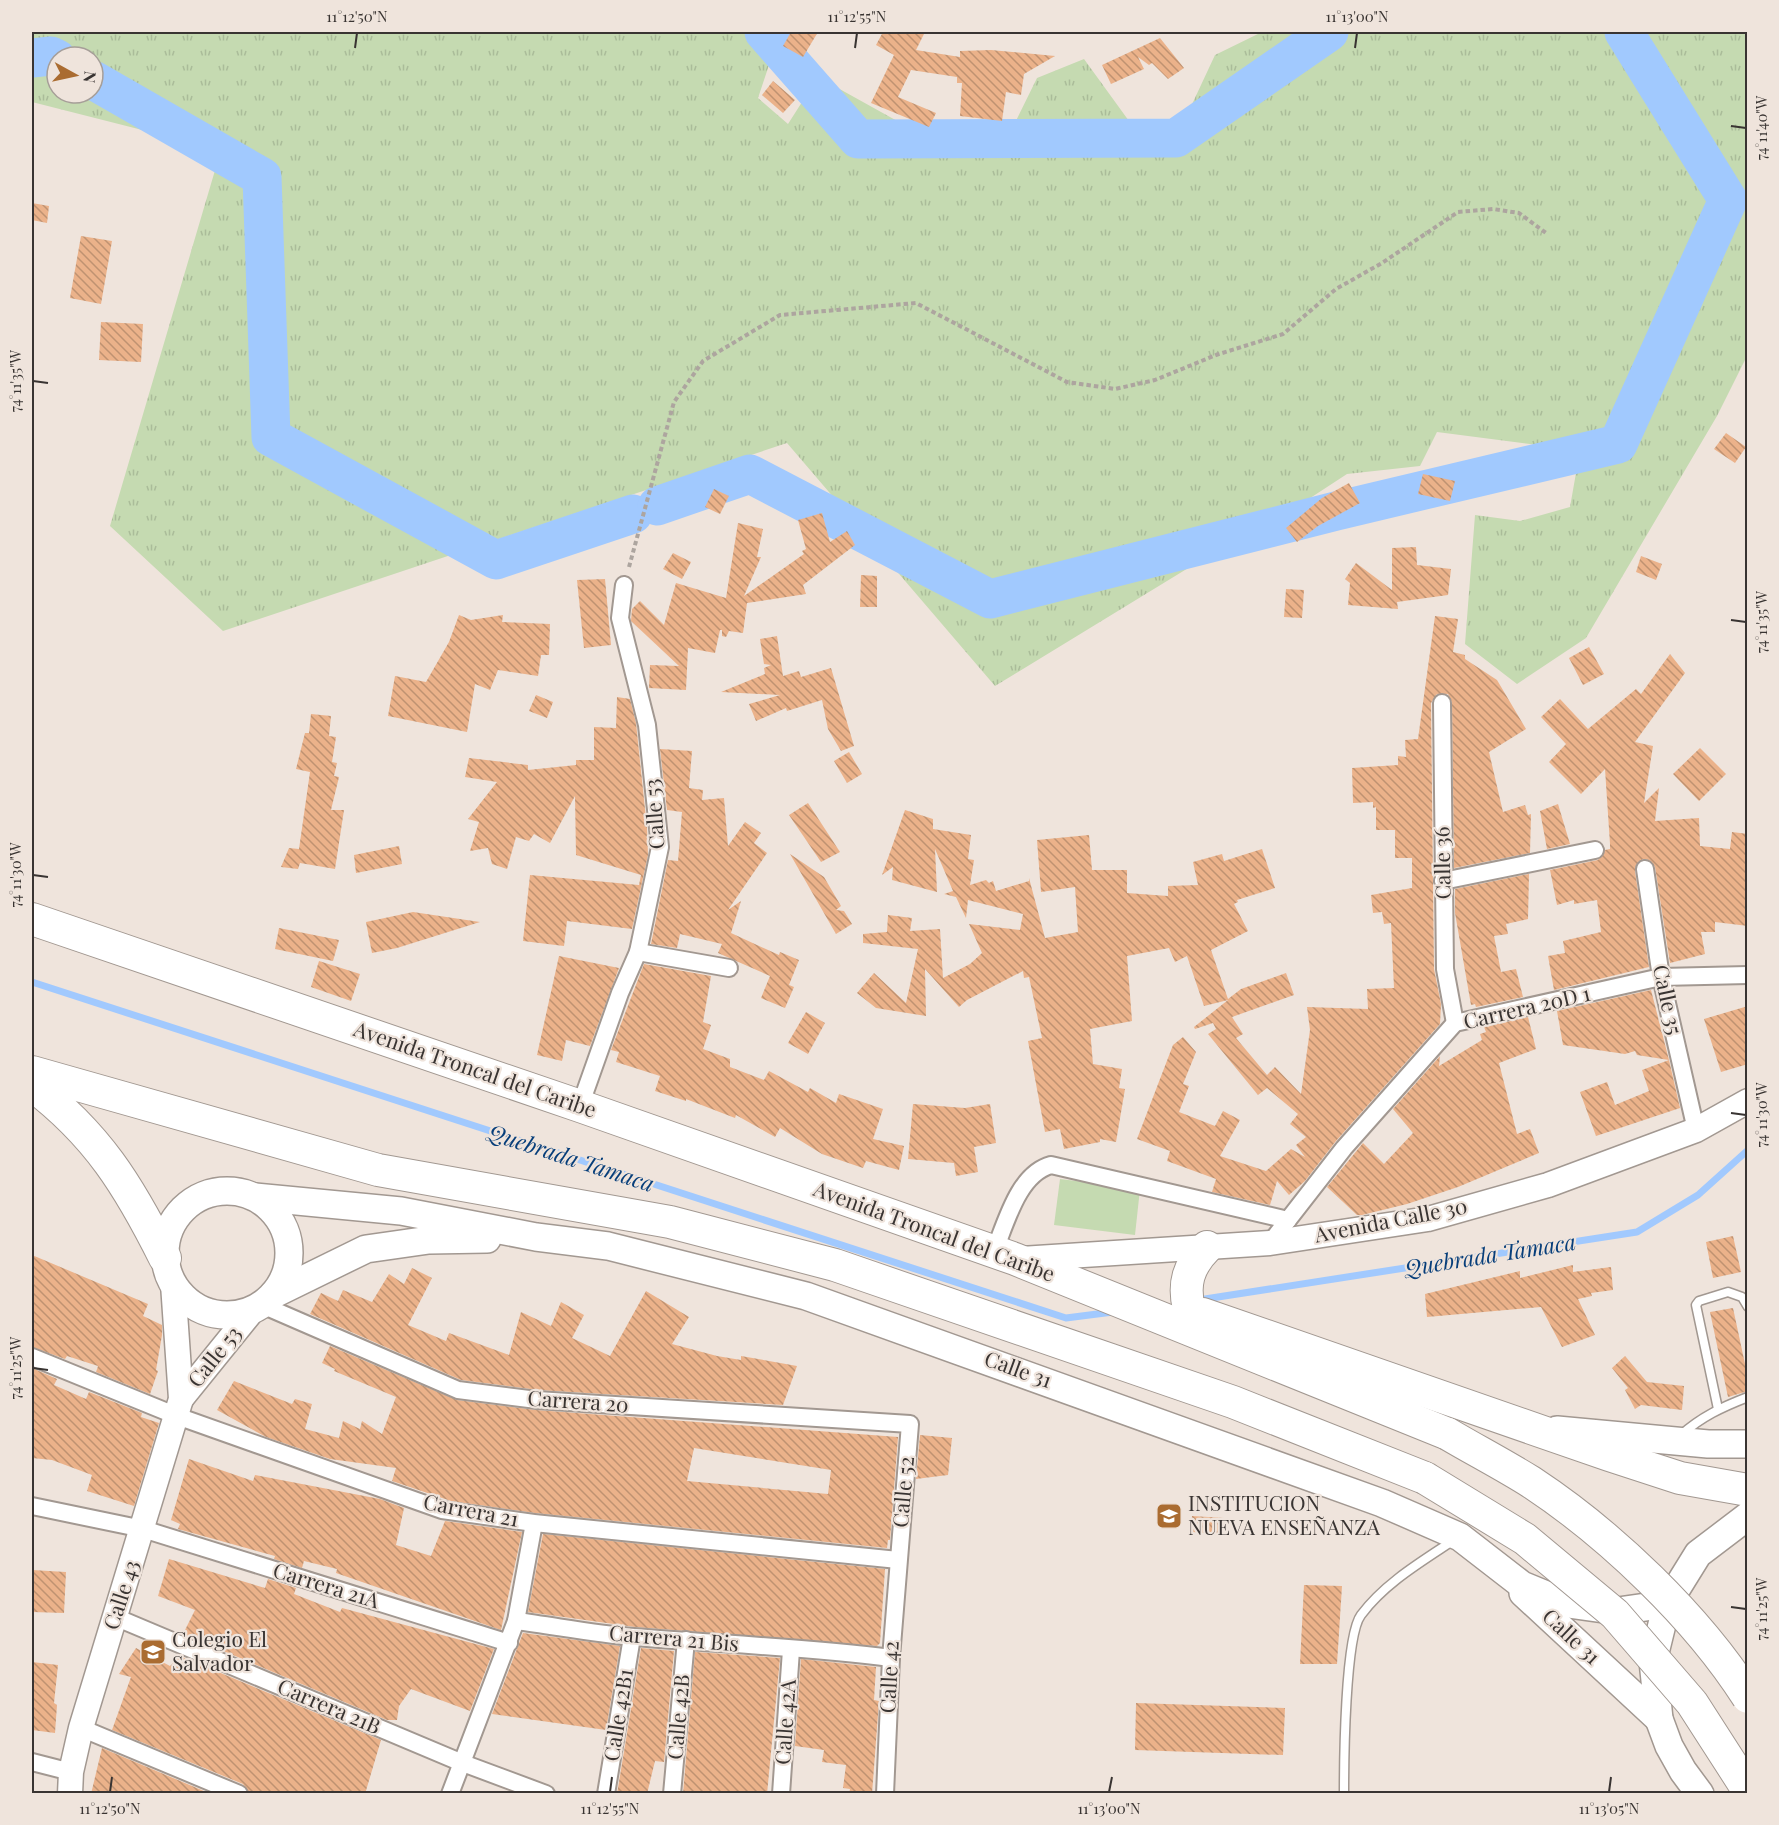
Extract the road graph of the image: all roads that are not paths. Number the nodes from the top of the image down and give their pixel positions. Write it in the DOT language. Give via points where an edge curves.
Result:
graph roads {
  1 [pos="624,585"];
  2 [pos="1442,703"];
  3 [pos="1595,850"];
  4 [pos="1645,869"];
  5 [pos="1443,881"];
  6 [pos="32,919"];
  7 [pos="638,952"];
  8 [pos="729,968"];
  9 [pos="1748,975"];
  10 [pos="1661,977"];
  11 [pos="1455,1023"];
  12 [pos="32,1072"];
  13 [pos="32,1085"];
  14 [pos="1748,1101"];
  15 [pos="580,1106"];
  16 [pos="1696,1130"];
  17 [pos="255,1197"];
  18 [pos="1287,1220"];
  19 [pos="536,1237"];
  20 [pos="1270,1243"];
  21 [pos="1207,1247"];
  22 [pos="1005,1256"];
  23 [pos="169,1271"];
  24 [pos="263,1303"];
  25 [pos="1748,1307"];
  26 [pos="1189,1309"];
  27 [pos="32,1357"];
  28 [pos="1748,1397"];
  29 [pos="179,1407"];
  30 [pos="1718,1409"];
  31 [pos="910,1424"];
  32 [pos="1530,1427"];
  33 [pos="1675,1440"];
  34 [pos="1748,1444"];
  35 [pos="1748,1490"];
  36 [pos="32,1506"];
  37 [pos="1748,1516"];
  38 [pos="534,1523"];
  39 [pos="143,1529"];
  40 [pos="1460,1536"];
  41 [pos="1483,1555"];
  42 [pos="898,1560"];
  43 [pos="1667,1604"];
  44 [pos="115,1617"];
  45 [pos="516,1621"];
  46 [pos="632,1637"];
  47 [pos="686,1640"];
  48 [pos="509,1643"];
  49 [pos="791,1650"];
  50 [pos="891,1658"];
  51 [pos="1748,1697"];
  52 [pos="1659,1719"];
  53 [pos="81,1728"];
  54 [pos="32,1762"];
  55 [pos="460,1762"];
  56 [pos="70,1783"];
  57 [pos="1748,1790"];
  58 [pos="238,1794"];
  59 [pos="450,1794"];
  60 [pos="546,1794"];
  61 [pos="606,1794"];
  62 [pos="672,1794"];
  63 [pos="782,1794"];
  64 [pos="885,1794"];
  65 [pos="1344,1794"];
  66 [pos="1700,1794"];
  1 -- 7 [label="street, Calle 53" via="620,618 647,725 660,847"];
  2 -- 5 [label="street, Calle 36"];
  3 -- 5 [label="street"];
  4 -- 10 [label="street, Calle 35"];
  5 -- 11 [label="street, Calle 36" via="1445,969"];
  6 -- 15 [label="highway, Avenida Troncal del Caribe"];
  7 -- 8 [label="street"];
  7 -- 15 [label="street, Calle 53"];
  9 -- 10 [label="street, Carrera 20D 1"];
  10 -- 11 [label="street, Carrera 20D 1"];
  10 -- 16 [label="street, Calle 35"];
  11 -- 18 [label="street, Carrera 20D 1" via="1344,1148"];
  12 -- 57 [label="highway, bridge" via="378,1170 670,1222 835,1265 1233,1402 1425,1478 1525,1539 1615,1614 1692,1703"];
  13 -- 23 [label="highway" via="55,1102 100,1148 137,1201"];
  14 -- 16 [label="main road, Avenida Calle 30"];
  15 -- 22 [label="highway, Avenida Troncal del Caribe"];
  16 -- 20 [label="main road, Avenida Calle 30" via="1548,1185 1428,1219"];
  17 -- 19 [label="main road" via="400,1211"];
  17 -- 23 [label="main road" via="223,1191 192,1201 171,1226 166,1242"];
  17 -- 24 [label="main road" via="282,1223 288,1241 289,1260 284,1278"];
  18 -- 20 [label="street, Carrera 20D 1"];
  18 -- 22 [label="street" via="1051,1165 1033,1174 1022,1190"];
  19 -- 24 [label="main road" via="429,1240 366,1249"];
  19 -- 40 [label="main road, Calle 31" via="608,1246 806,1296 1237,1449"];
  20 -- 21 [label="main road, Avenida Calle 30"];
  21 -- 22 [label="main road, Avenida Calle 30"];
  21 -- 26 [label="highway" via="1190,1269 1186,1282"];
  22 -- 26 [label="highway"];
  22 -- 51 [label="highway, Avenida Troncal del Caribe, bridge" via="1448,1434 1531,1483 1609,1541 1678,1608"];
  23 -- 24 [label="main road" via="184,1299 200,1310 236,1316"];
  23 -- 29 [label="main road, Calle 53"];
  24 -- 29 [label="main road, Calle 53"];
  24 -- 31 [label="street, Carrera 20" via="458,1390 537,1400"];
  25 -- 30 [label="lane" via="1742,1297 1728,1292 1696,1305"];
  26 -- 32 [label="highway"];
  27 -- 29 [label="street, Carrera 21"];
  28 -- 30 [label="lane"];
  29 -- 38 [label="street, Carrera 21" via="442,1510"];
  29 -- 39 [label="main road, Calle 43"];
  30 -- 33 [label="lane"];
  31 -- 42 [label="street, Calle 52"];
  32 -- 33 [label="main road"];
  32 -- 35 [label="highway" via="1680,1478"];
  33 -- 34 [label="main road"];
  36 -- 39 [label="street, Carrera 21A"];
  37 -- 43 [label="main road" via="1698,1554"];
  38 -- 42 [label="street, Carrera 21"];
  38 -- 45 [label="street"];
  39 -- 44 [label="main road, Calle 43"];
  39 -- 48 [label="street, Carrera 21A"];
  40 -- 41 [label="main road, Calle 31"];
  40 -- 65 [label="lane" via="1400,1576 1359,1617 1344,1729"];
  41 -- 43 [label="main road, Calle 31" via="1522,1585 1568,1604 1618,1611"];
  41 -- 52 [label="main road, Calle 31"];
  42 -- 50 [label="street, Calle 42"];
  43 -- 52 [label="main road" via="1653,1661"];
  44 -- 53 [label="main road, Calle 43"];
  44 -- 55 [label="street, Carrera 21B"];
  45 -- 46 [label="street, Carrera 21 Bis"];
  45 -- 48 [label="street"];
  46 -- 47 [label="street, Carrera 21 Bis"];
  46 -- 61 [label="street, Calle 42B1"];
  47 -- 49 [label="street, Carrera 21 Bis"];
  47 -- 62 [label="street, Calle 42B"];
  48 -- 55 [label="street"];
  49 -- 50 [label="street, Carrera 21 Bis"];
  49 -- 63 [label="street, Calle 42A"];
  50 -- 64 [label="street, Calle 42"];
  52 -- 66 [label="main road" via="1683,1772"];
  53 -- 56 [label="main road, Calle 43"];
  53 -- 58 [label="street"];
  54 -- 56 [label="street"];
  55 -- 59 [label="street"];
  55 -- 60 [label="street, Carrera 21B"];
}
